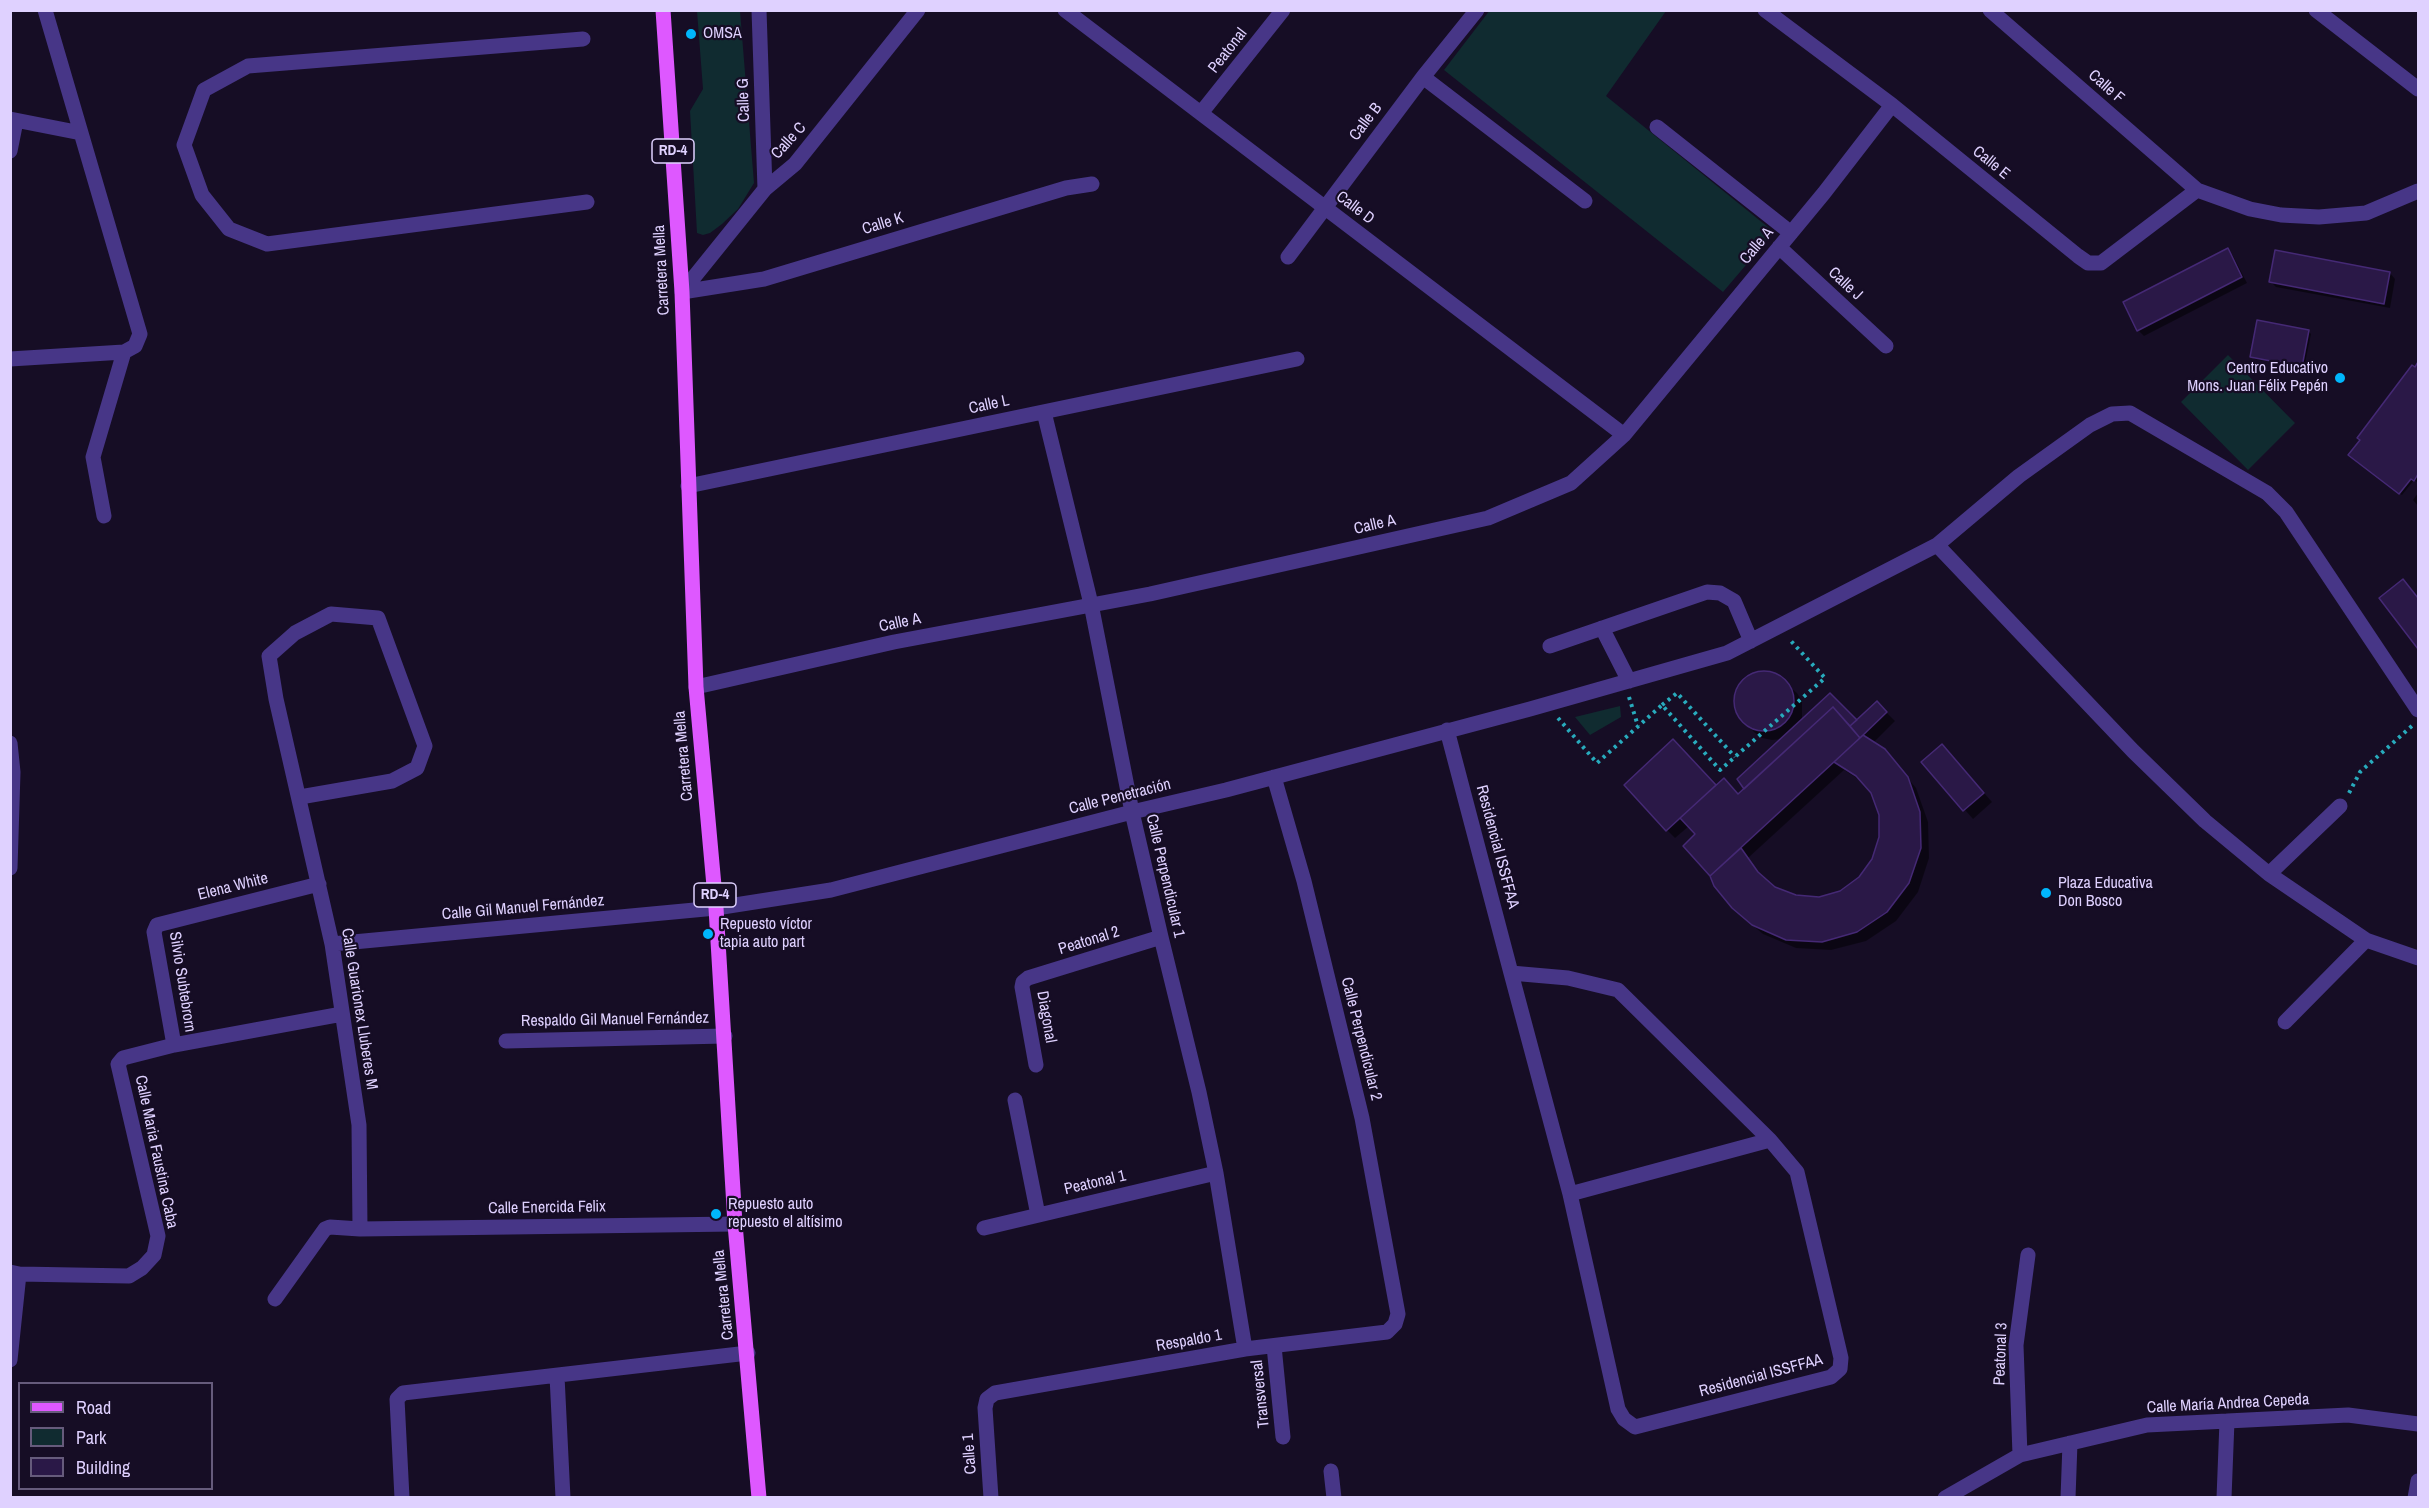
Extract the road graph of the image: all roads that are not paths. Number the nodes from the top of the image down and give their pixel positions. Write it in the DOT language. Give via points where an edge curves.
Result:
graph roads {
  1 [pos="45,10"];
  2 [pos="663,10"];
  3 [pos="759,10"];
  4 [pos="918,10"];
  5 [pos="1065,10"];
  6 [pos="1283,10"];
  7 [pos="1477,10"];
  8 [pos="1765,10"];
  9 [pos="1990,10"];
  10 [pos="2316,10"];
  11 [pos="583,39"];
  12 [pos="1423,76"];
  13 [pos="2418,89"];
  14 [pos="1892,105"];
  15 [pos="1201,113"];
  16 [pos="13,120"];
  17 [pos="1657,127"];
  18 [pos="81,133"];
  19 [pos="10,150"];
  20 [pos="1092,184"];
  21 [pos="765,189"];
  22 [pos="2197,190"];
  23 [pos="2417,193"];
  24 [pos="1585,201"];
  25 [pos="587,202"];
  26 [pos="1324,207"];
  27 [pos="1791,233"];
  28 [pos="1779,247"];
  29 [pos="1288,257"];
  30 [pos="682,292"];
  31 [pos="1886,346"];
  32 [pos="129,349"];
  33 [pos="10,359"];
  34 [pos="1297,359"];
  35 [pos="1044,412"];
  36 [pos="1624,435"];
  37 [pos="688,486"];
  38 [pos="104,516"];
  39 [pos="1937,545"];
  40 [pos="1091,604"];
  41 [pos="1602,628"];
  42 [pos="1751,641"];
  43 [pos="1550,646"];
  44 [pos="1626,682"];
  45 [pos="696,687"];
  46 [pos="2418,710"];
  47 [pos="1447,730"];
  48 [pos="10,743"];
  49 [pos="12,772"];
  50 [pos="1274,777"];
  51 [pos="300,797"];
  52 [pos="2340,806"];
  53 [pos="1132,812"];
  54 [pos="10,868"];
  55 [pos="2269,874"];
  56 [pos="319,884"];
  57 [pos="716,908"];
  58 [pos="157,925"];
  59 [pos="1161,937"];
  60 [pos="2366,940"];
  61 [pos="332,944"];
  62 [pos="2418,958"];
  63 [pos="1511,973"];
  64 [pos="1028,978"];
  65 [pos="342,1014"];
  66 [pos="2285,1022"];
  67 [pos="725,1036"];
  68 [pos="506,1041"];
  69 [pos="174,1045"];
  70 [pos="1036,1065"];
  71 [pos="1015,1100"];
  72 [pos="1770,1140"];
  73 [pos="1216,1173"];
  74 [pos="1570,1194"];
  75 [pos="1038,1215"];
  76 [pos="735,1224"];
  77 [pos="984,1228"];
  78 [pos="360,1229"];
  79 [pos="2028,1255"];
  80 [pos="15,1273"];
  81 [pos="275,1299"];
  82 [pos="1398,1314"];
  83 [pos="1274,1346"];
  84 [pos="1245,1349"];
  85 [pos="748,1353"];
  86 [pos="10,1360"];
  87 [pos="558,1376"];
  88 [pos="985,1408"];
  89 [pos="2228,1421"];
  90 [pos="2418,1424"];
  91 [pos="1283,1437"];
  92 [pos="2070,1443"];
  93 [pos="2020,1455"];
  94 [pos="1331,1471"];
  95 [pos="2418,1482"];
  96 [pos="402,1497"];
  97 [pos="563,1497"];
  98 [pos="759,1497"];
  99 [pos="990,1497"];
  100 [pos="1334,1497"];
  101 [pos="1945,1497"];
  102 [pos="2068,1497"];
  103 [pos="2224,1497"];
  104 [pos="2415,1497"];
  1 -- 18 [label="street"];
  2 -- 30 [label="main road, Carretera Mella / RD-4"];
  3 -- 21 [label="street, Calle G"];
  4 -- 21 [label="street, Calle C" via="795,164"];
  5 -- 15 [label="street, Calle D"];
  6 -- 15 [label="street, Peatonal"];
  7 -- 12 [label="street, Calle B"];
  8 -- 14 [label="street, Calle E"];
  9 -- 22 [label="street, Calle F"];
  10 -- 13 [label="street"];
  11 -- 25 [label="street" via="248,66 204,90 184,145 202,195 229,229 267,244"];
  12 -- 24 [label="street"];
  12 -- 26 [label="street, Calle B"];
  14 -- 22 [label="street, Calle E" via="2088,263 2101,263"];
  14 -- 27 [label="street, Calle A"];
  15 -- 26 [label="street, Calle D"];
  16 -- 18 [label="street"];
  16 -- 19 [label="street"];
  17 -- 27 [label="street"];
  18 -- 32 [label="street" via="140,334"];
  20 -- 30 [label="street, Calle K" via="1066,188 764,279"];
  21 -- 30 [label="street, Calle C"];
  22 -- 23 [label="street" via="2250,209 2319,217 2366,213"];
  26 -- 29 [label="street, Calle B"];
  26 -- 36 [label="street, Calle D"];
  27 -- 28 [label="street, Calle A"];
  28 -- 31 [label="street, Calle J"];
  28 -- 36 [label="street, Calle A"];
  30 -- 37 [label="main road, Carretera Mella / RD-4"];
  32 -- 33 [label="street"];
  32 -- 38 [label="street" via="93,457"];
  34 -- 35 [label="street, Calle L"];
  35 -- 37 [label="street, Calle L"];
  35 -- 40 [label="street, Calle Perpendicular 1"];
  36 -- 40 [label="street, Calle A" via="1571,483 1488,518"];
  37 -- 45 [label="main road, Carretera Mella / RD-4"];
  39 -- 42 [label="street, Calle Penetración"];
  39 -- 46 [label="street, Calle Penetración" via="2019,476 2090,425 2112,414 2130,413 2267,493 2280,506"];
  39 -- 55 [label="street" via="2133,751 2205,821"];
  40 -- 45 [label="street, Calle A" via="894,642"];
  40 -- 53 [label="street, Calle Perpendicular 1"];
  41 -- 42 [label="street" via="1707,592 1720,593 1734,601"];
  41 -- 43 [label="street"];
  41 -- 44 [label="street"];
  42 -- 44 [label="street, Calle Penetración" via="1727,653"];
  44 -- 47 [label="street, Calle Penetración"];
  45 -- 57 [label="main road, Carretera Mella / RD-4"];
  47 -- 50 [label="street, Calle Penetración"];
  47 -- 63 [label="street, Residencial ISSFFAA"];
  48 -- 49 [label="street"];
  49 -- 54 [label="street"];
  50 -- 53 [label="street, Calle Penetración"];
  50 -- 82 [label="street, Calle Perpendicular 2" via="1304,881 1362,1118"];
  51 -- 51 [label="street, Calle Guarionex Lluberes M" via="392,781 417,768 425,746 378,618 331,614 295,633 269,656"];
  51 -- 56 [label="street, Calle Guarionex Lluberes M"];
  52 -- 55 [label="street"];
  53 -- 57 [label="street, Calle Penetración" via="831,890"];
  53 -- 59 [label="street, Calle Perpendicular 1"];
  55 -- 60 [label="street"];
  56 -- 58 [label="street, Elena White"];
  56 -- 61 [label="street, Calle Guarionex Lluberes M"];
  57 -- 61 [label="street, Calle Gil Manuel Fernández"];
  57 -- 67 [label="main road, Carretera Mella / RD-4"];
  58 -- 69 [label="street, Silvio Subtebrorn" via="154,932"];
  59 -- 64 [label="street, Peatonal 2"];
  59 -- 73 [label="street, Calle Perpendicular 1"];
  60 -- 62 [label="street"];
  60 -- 66 [label="street"];
  61 -- 65 [label="street, Calle Guarionex Lluberes M"];
  63 -- 72 [label="street, Residencial ISSFFAA" via="1568,978 1618,990"];
  63 -- 74 [label="street, Residencial ISSFFAA"];
  64 -- 70 [label="street, Diagonal" via="1022,987"];
  65 -- 69 [label="street, Calle Maria Faustina Caba"];
  65 -- 78 [label="street, Calle Guarionex Lluberes M" via="359,1125"];
  67 -- 68 [label="street, Respaldo Gil Manuel Fernández"];
  67 -- 76 [label="main road, Carretera Mella / RD-4"];
  69 -- 80 [label="street, Calle Maria Faustina Caba" via="123,1058 118,1064 158,1236 154,1255 129,1276"];
  71 -- 75 [label="street"];
  72 -- 74 [label="street"];
  72 -- 74 [label="street, Residencial ISSFFAA" via="1797,1172 1841,1358 1840,1369 1831,1377 1635,1428 1618,1409"];
  73 -- 75 [label="street, Peatonal 1"];
  73 -- 84 [label="street, Calle Perpendicular 1"];
  75 -- 77 [label="street, Peatonal 1"];
  76 -- 78 [label="street, Calle Enercida Felix"];
  76 -- 85 [label="main road, Carretera Mella / RD-4"];
  78 -- 81 [label="street, Calle Enercida Felix" via="325,1229"];
  79 -- 93 [label="street, Peatonal 3" via="2016,1345"];
  80 -- 86 [label="street"];
  82 -- 83 [label="street, Respaldo 1" via="1387,1332"];
  83 -- 84 [label="street, Respaldo 1"];
  83 -- 91 [label="street, Transversal"];
  84 -- 88 [label="street, Respaldo 1" via="995,1393 987,1399"];
  85 -- 87 [label="street"];
  85 -- 98 [label="main road, Carretera Mella / RD-4"];
  87 -- 96 [label="street" via="403,1393 397,1399"];
  87 -- 97 [label="street"];
  88 -- 99 [label="street, Calle 1"];
  89 -- 90 [label="street, Calle María Andrea Cepeda" via="2348,1415"];
  89 -- 92 [label="street, Calle María Andrea Cepeda" via="2147,1425"];
  89 -- 103 [label="street"];
  92 -- 93 [label="street, Calle María Andrea Cepeda"];
  92 -- 102 [label="street"];
  93 -- 101 [label="street, Calle María Andrea Cepeda"];
  94 -- 100 [label="street"];
  95 -- 104 [label="street"];
}
